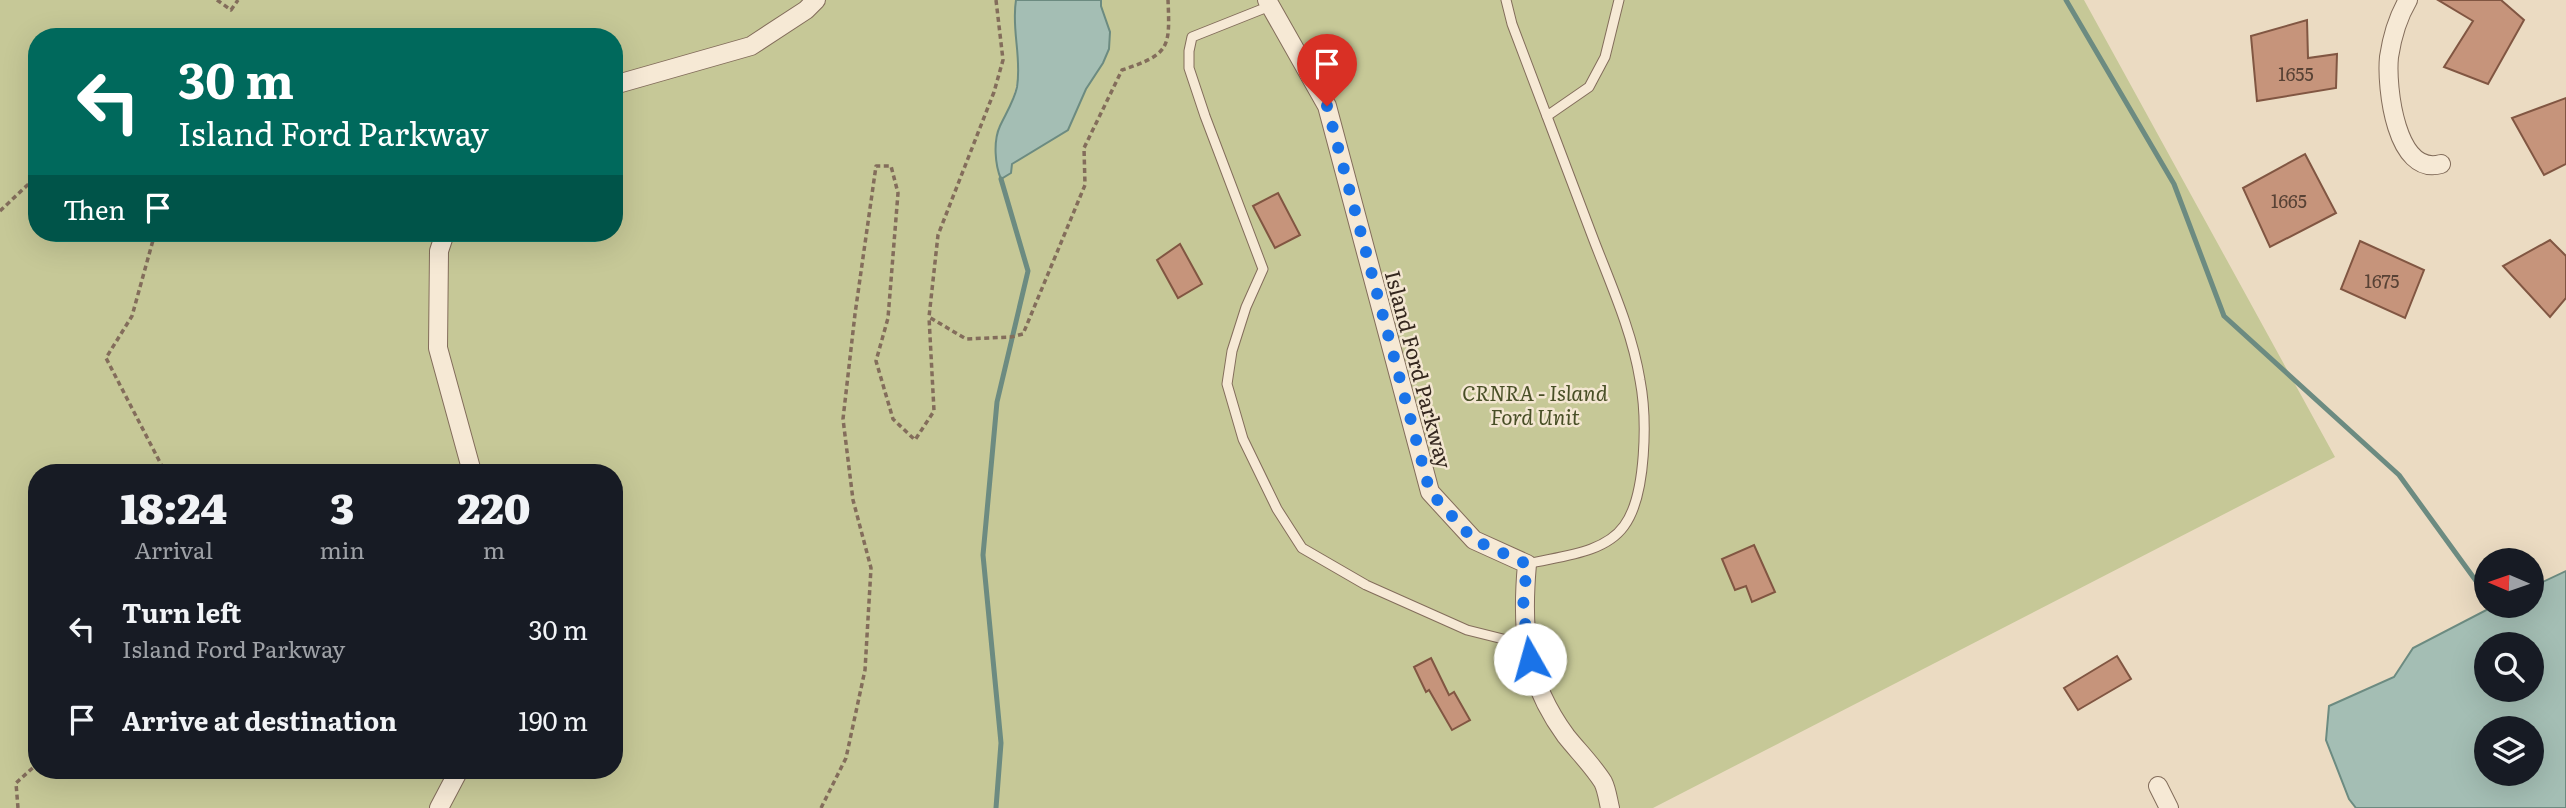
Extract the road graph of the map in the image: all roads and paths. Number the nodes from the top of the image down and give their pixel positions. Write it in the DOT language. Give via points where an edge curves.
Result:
graph roads {
  1 [pos="217,0"];
  2 [pos="238,0"];
  3 [pos="816,0"];
  4 [pos="996,0"];
  5 [pos="1168,0"];
  6 [pos="1506,0"];
  7 [pos="1619,0"];
  8 [pos="2408,0"];
  9 [pos="1268,3"];
  10 [pos="623,82"];
  11 [pos="1547,116"];
  12 [pos="2441,164"];
  13 [pos="28,185"];
  14 [pos="0,211"];
  15 [pos="153,242"];
  16 [pos="442,242"];
  17 [pos="929,317"];
  18 [pos="161,464"];
  19 [pos="470,464"];
  20 [pos="1527,564"];
  21 [pos="1527,638"];
  22 [pos="28,772"];
  23 [pos="454,779"];
  24 [pos="2158,786"];
  25 [pos="18,808"];
  26 [pos="439,808"];
  27 [pos="821,808"];
  28 [pos="1610,808"];
  29 [pos="2169,808"];
  1 -- 2 [label="path" via="231,10"];
  3 -- 10 [label="street" via="751,46"];
  4 -- 17 [label="path" via="1003,60 938,235"];
  5 -- 17 [label="path" via="1170,38 1153,60 1122,69 1084,148 1085,186 1023,334 966,339"];
  6 -- 11 [label="lane"];
  7 -- 11 [label="lane" via="1605,57 1589,87"];
  8 -- 12 [label="street" via="2389,57 2395,121 2410,155 2423,165"];
  9 -- 20 [label="street, Island Ford Parkway" via="1327,106 1430,492 1474,540"];
  9 -- 21 [label="lane" via="1192,37 1189,51 1189,68 1205,116 1262,269 1232,351 1227,384 1243,439 1302,548 1366,585 1468,629 1507,640"];
  11 -- 20 [label="lane" via="1634,351 1641,382 1643,456 1632,513 1624,527 1597,548"];
  13 -- 14 [label="path"];
  15 -- 18 [label="path" via="132,316 106,358"];
  16 -- 19 [label="street" via="438,348"];
  17 -- 27 [label="path" via="934,411 915,440 894,419 876,361 888,318 898,193 891,166 876,166 843,419 853,500 871,568 865,670 846,758"];
  20 -- 21 [label="street" via="1523,607"];
  21 -- 28 [label="street" via="1539,692 1604,784"];
  22 -- 25 [label="path" via="16,783"];
  23 -- 26 [label="street"];
  24 -- 29 [label="street"];
}
